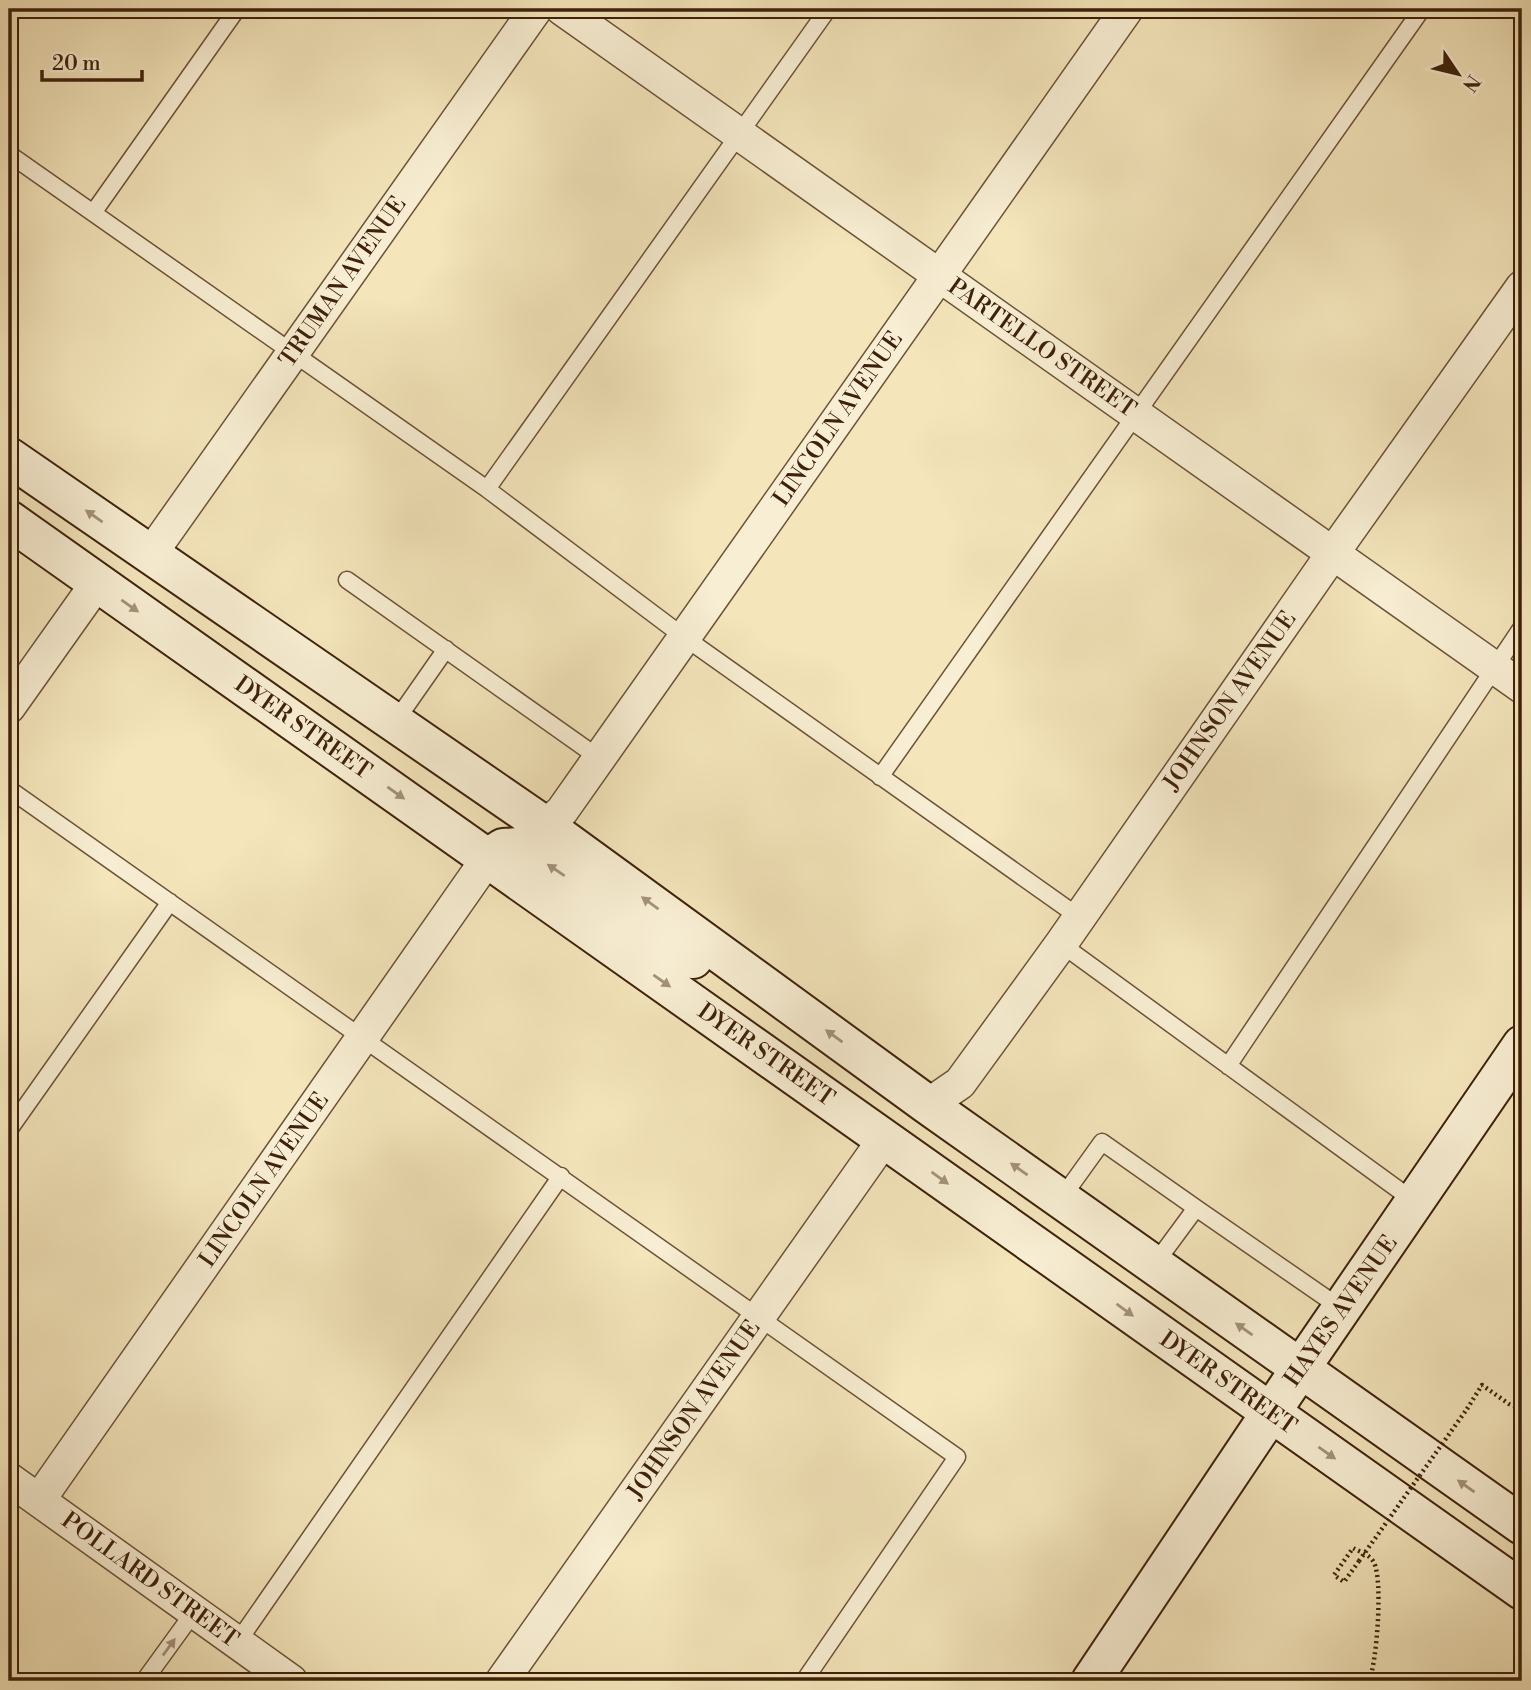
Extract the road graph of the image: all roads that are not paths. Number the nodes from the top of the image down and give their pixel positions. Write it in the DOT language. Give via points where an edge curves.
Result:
graph roads {
  1 [pos="237,9"];
  2 [pos="536,9"];
  3 [pos="562,9"];
  4 [pos="828,9"];
  5 [pos="1127,9"];
  6 [pos="1422,9"];
  7 [pos="739,134"];
  8 [pos="9,154"];
  9 [pos="93,213"];
  10 [pos="940,275"];
  11 [pos="1522,287"];
  12 [pos="293,353"];
  13 [pos="1136,414"];
  14 [pos="9,457"];
  15 [pos="487,489"];
  16 [pos="9,520"];
  17 [pos="54,552"];
  18 [pos="1333,553"];
  19 [pos="150,555"];
  20 [pos="347,580"];
  21 [pos="97,583"];
  22 [pos="1522,627"];
  23 [pos="684,637"];
  24 [pos="446,649"];
  25 [pos="1495,667"];
  26 [pos="1522,687"];
  27 [pos="9,707"];
  28 [pos="395,723"];
  29 [pos="599,758"];
  30 [pos="880,776"];
  31 [pos="9,789"];
  32 [pos="545,826"];
  33 [pos="488,859"];
  34 [pos="170,902"];
  35 [pos="1079,917"];
  36 [pos="1061,944"];
  37 [pos="764,986"];
  38 [pos="364,1039"];
  39 [pos="1522,1045"];
  40 [pos="1228,1066"];
  41 [pos="929,1105"];
  42 [pos="9,1130"];
  43 [pos="885,1139"];
  44 [pos="561,1177"];
  45 [pos="1061,1199"];
  46 [pos="1416,1203"];
  47 [pos="1196,1208"];
  48 [pos="1154,1265"];
  49 [pos="1342,1309"];
  50 [pos="760,1316"];
  51 [pos="1300,1369"];
  52 [pos="1271,1414"];
  53 [pos="9,1479"];
  54 [pos="39,1500"];
  55 [pos="1522,1525"];
  56 [pos="1522,1590"];
  57 [pos="194,1612"];
  58 [pos="237,1643"];
  59 [pos="144,1681"];
  60 [pos="291,1681"];
  61 [pos="502,1681"];
  62 [pos="804,1681"];
  63 [pos="1091,1681"];
  1 -- 9 [label="lane"];
  2 -- 12 [label="street, TRUMAN AVENUE"];
  3 -- 7 [label="street, PARTELLO STREET"];
  4 -- 7 [label="lane"];
  5 -- 10 [label="street, LINCOLN AVENUE"];
  6 -- 13 [label="lane"];
  7 -- 10 [label="street, PARTELLO STREET"];
  7 -- 15 [label="lane"];
  8 -- 9 [label="lane"];
  9 -- 12 [label="lane"];
  10 -- 13 [label="street, PARTELLO STREET"];
  10 -- 23 [label="street, LINCOLN AVENUE"];
  11 -- 18 [label="street, JOHNSON AVENUE"];
  12 -- 15 [label="lane"];
  12 -- 19 [label="street, TRUMAN AVENUE"];
  13 -- 18 [label="street, PARTELLO STREET"];
  13 -- 30 [label="lane"];
  19 -- 14 [label="main road, one-way"];
  15 -- 23 [label="lane"];
  16 -- 17 [label="main road, DYER STREET"];
  17 -- 19 [label="main road" via="91,547 134,578"];
  17 -- 21 [label="main road, DYER STREET"];
  18 -- 25 [label="street, PARTELLO STREET"];
  18 -- 35 [label="street, JOHNSON AVENUE"];
  19 -- 28 [label="main road"];
  20 -- 24 [label="lane"];
  21 -- 27 [label="street"];
  21 -- 33 [label="main road, DYER STREET, one-way"];
  22 -- 25 [label="lane"];
  23 -- 29 [label="street, LINCOLN AVENUE"];
  23 -- 30 [label="lane"];
  24 -- 28 [label="lane"];
  24 -- 29 [label="lane"];
  25 -- 26 [label="street, PARTELLO STREET"];
  25 -- 40 [label="lane"];
  28 -- 32 [label="main road"];
  29 -- 32 [label="street, LINCOLN AVENUE" via="562,811"];
  30 -- 35 [label="lane"];
  31 -- 34 [label="lane"];
  37 -- 32 [label="main road, one-way"];
  37 -- 33 [label="main road, one-way" via="719,973 641,931 519,848 503,848"];
  33 -- 38 [label="street, LINCOLN AVENUE"];
  33 -- 43 [label="main road, DYER STREET, one-way"];
  34 -- 38 [label="lane"];
  34 -- 42 [label="lane"];
  35 -- 36 [label="street, JOHNSON AVENUE"];
  36 -- 40 [label="lane"];
  36 -- 41 [label="street, JOHNSON AVENUE" via="960,1083"];
  41 -- 37 [label="main road, one-way"];
  38 -- 44 [label="lane"];
  38 -- 54 [label="street, LINCOLN AVENUE"];
  39 -- 46 [label="main road, HAYES AVENUE"];
  40 -- 46 [label="lane"];
  45 -- 41 [label="main road, one-way"];
  43 -- 50 [label="street, JOHNSON AVENUE"];
  43 -- 52 [label="main road, DYER STREET, one-way"];
  44 -- 50 [label="lane"];
  44 -- 58 [label="lane"];
  45 -- 47 [label="lane" via="1102,1142"];
  45 -- 48 [label="main road"];
  46 -- 49 [label="main road, HAYES AVENUE"];
  47 -- 48 [label="lane"];
  47 -- 49 [label="lane"];
  51 -- 48 [label="main road, one-way"];
  49 -- 51 [label="main road, HAYES AVENUE"];
  50 -- 61 [label="street, JOHNSON AVENUE"];
  50 -- 62 [label="lane" via="957,1457"];
  51 -- 52 [label="main road, HAYES AVENUE"];
  55 -- 51 [label="main road, one-way"];
  52 -- 56 [label="main road, DYER STREET, one-way"];
  52 -- 63 [label="main road, HAYES AVENUE"];
  53 -- 54 [label="street, POLLARD STREET"];
  54 -- 57 [label="street, POLLARD STREET"];
  57 -- 58 [label="street, POLLARD STREET"];
  59 -- 57 [label="lane, one-way"];
  58 -- 60 [label="street, POLLARD STREET"];
}
